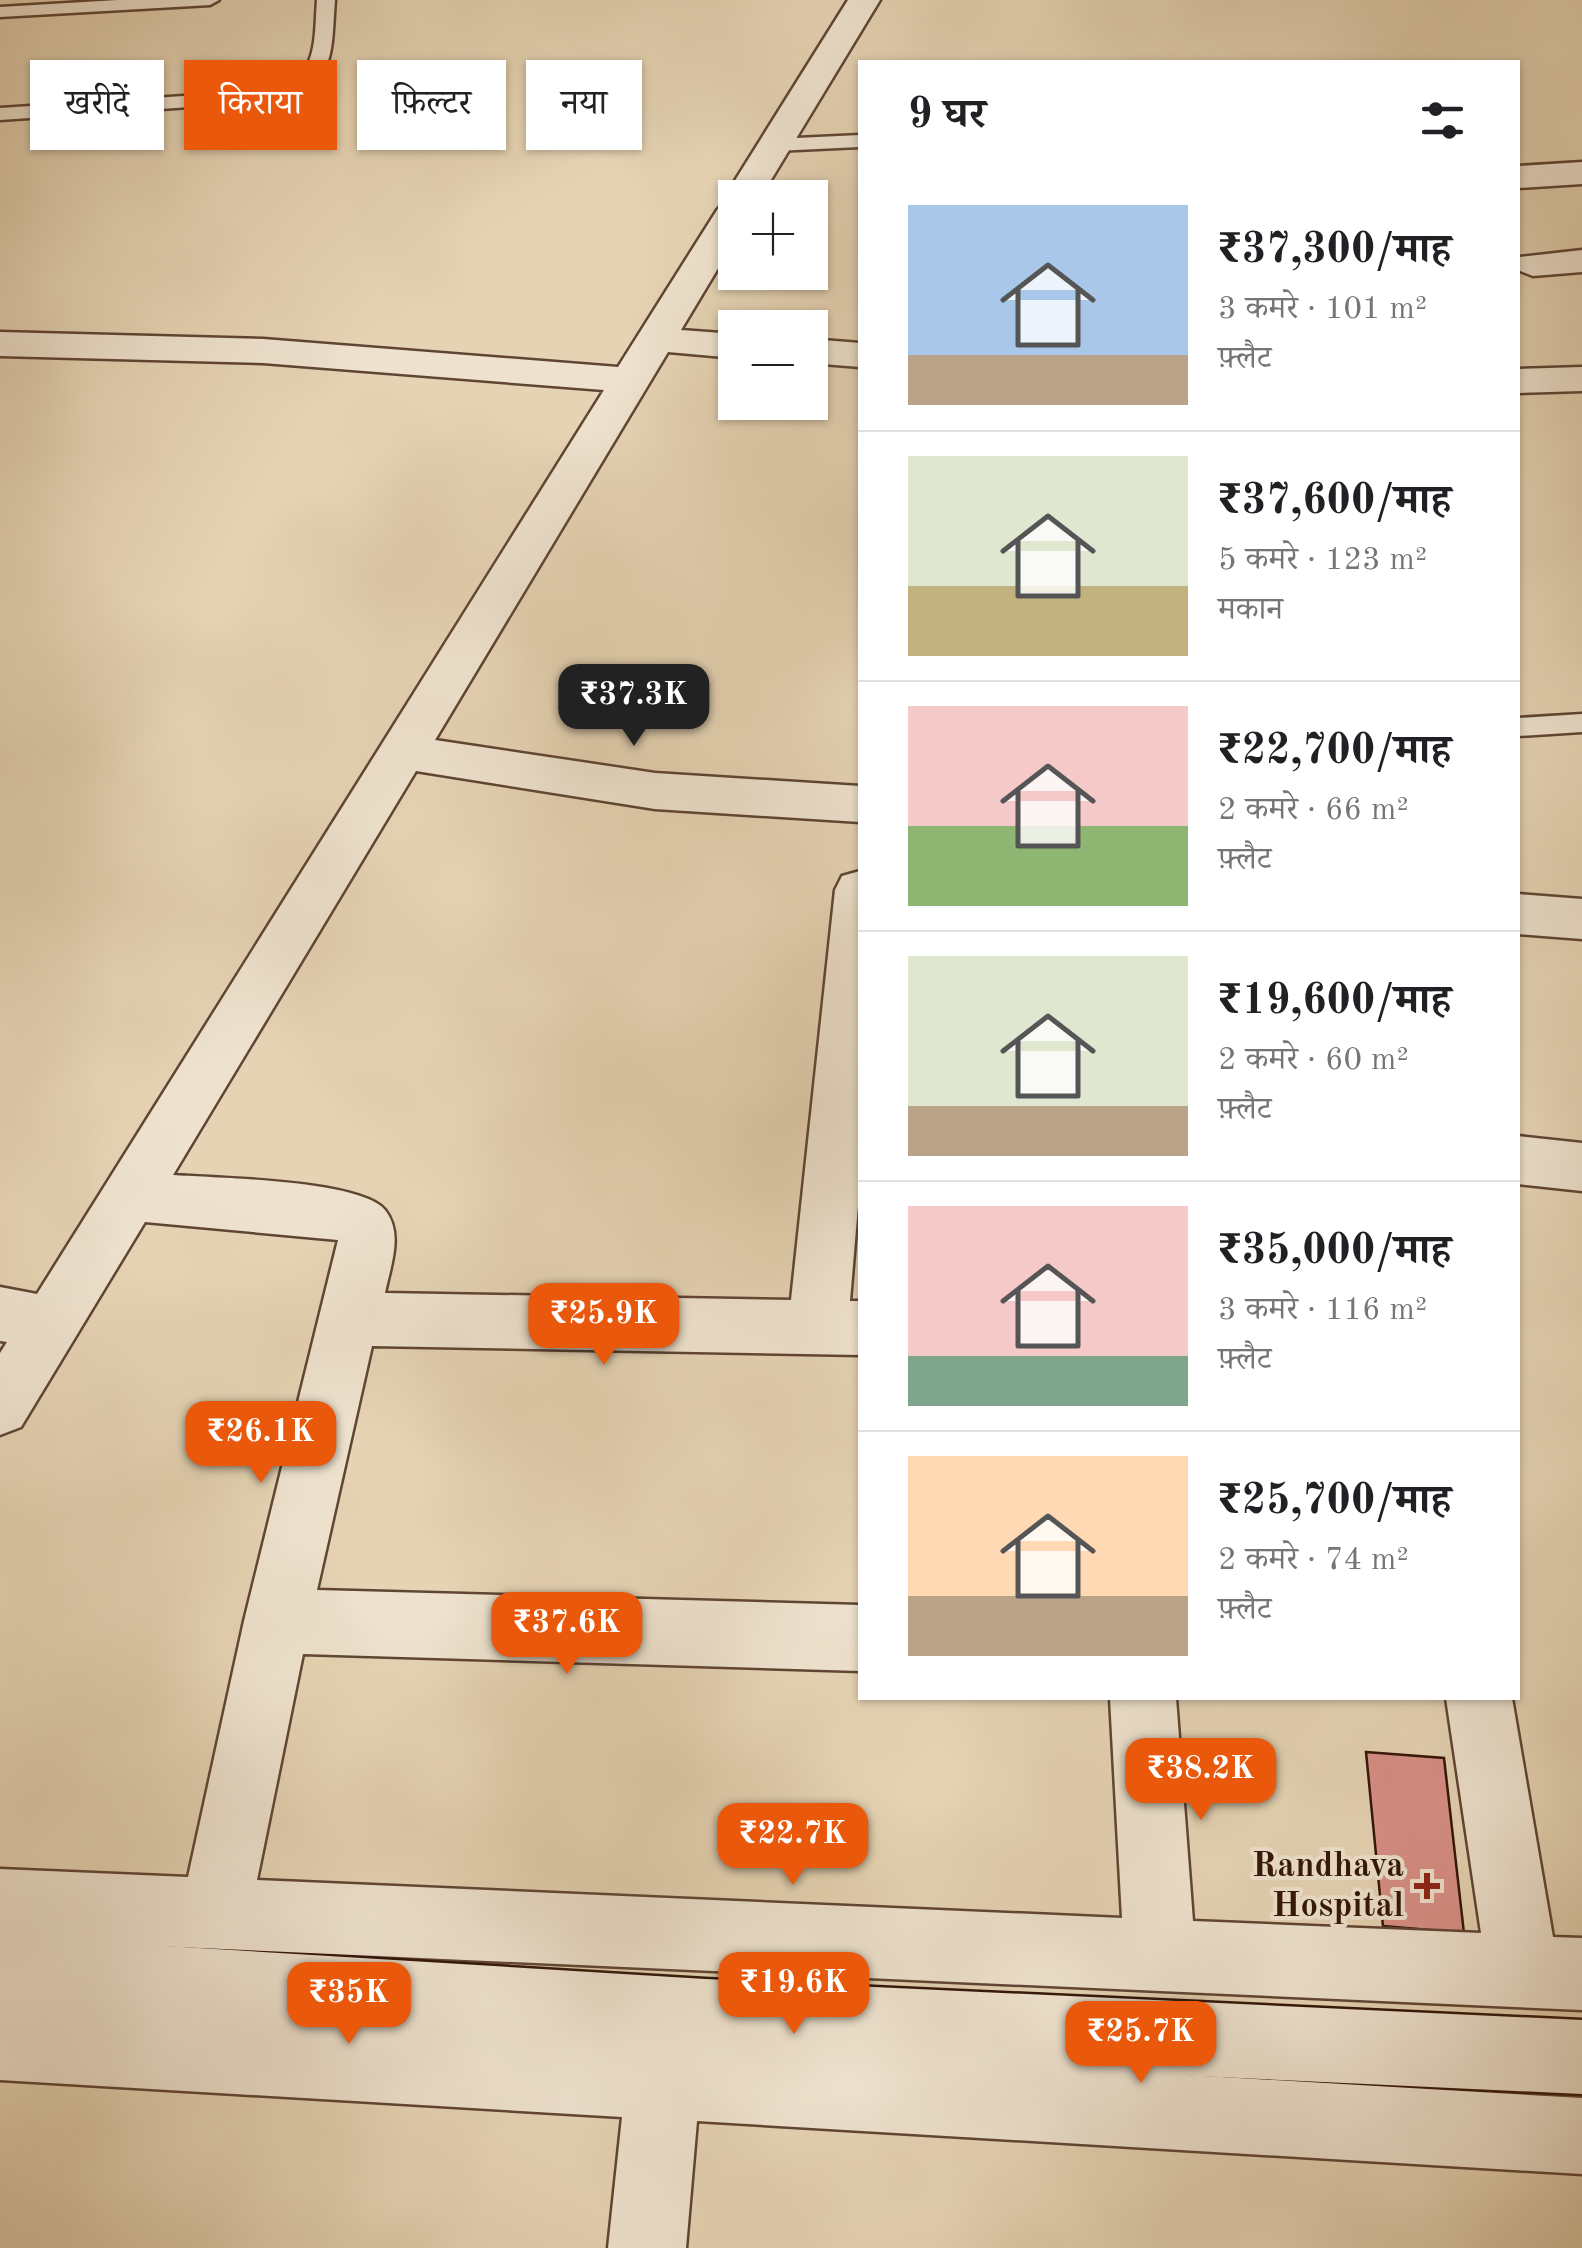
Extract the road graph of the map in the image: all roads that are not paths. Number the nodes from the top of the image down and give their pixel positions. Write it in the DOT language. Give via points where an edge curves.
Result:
graph roads {
  1 [pos="210,0"];
  2 [pos="326,0"];
  3 [pos="864,0"];
  4 [pos="0,12"];
  5 [pos="0,114"];
  6 [pos="858,142"];
  7 [pos="775,145"];
  8 [pos="1582,173"];
  9 [pos="1520,177"];
  10 [pos="753,180"];
  11 [pos="718,237"];
  12 [pos="1582,261"];
  13 [pos="1533,264"];
  14 [pos="655,339"];
  15 [pos="0,344"];
  16 [pos="718,345"];
  17 [pos="828,352"];
  18 [pos="858,355"];
  19 [pos="1582,379"];
  20 [pos="630,380"];
  21 [pos="1520,382"];
  22 [pos="1582,723"];
  23 [pos="1520,727"];
  24 [pos="402,752"];
  25 [pos="858,804"];
  26 [pos="1520,914"];
  27 [pos="1582,919"];
  28 [pos="858,932"];
  29 [pos="1520,1160"];
  30 [pos="1582,1167"];
  31 [pos="129,1196"];
  32 [pos="26,1319"];
  33 [pos="349,1319"];
  34 [pos="839,1328"];
  35 [pos="0,1407"];
  36 [pos="277,1621"];
  37 [pos="858,1638"];
  38 [pos="1144,1700"];
  39 [pos="1480,1700"];
  40 [pos="0,1904"];
  41 [pos="215,1913"];
  42 [pos="1160,1955"];
  43 [pos="0,1972"];
  44 [pos="1553,1972"];
  45 [pos="0,2043"];
  46 [pos="1582,2056"];
  47 [pos="663,2082"];
  48 [pos="1582,2136"];
  49 [pos="647,2248"];
  1 -- 4 [label="lane"];
  2 -- 5 [label="lane" via="318,72 301,90"];
  3 -- 7 [label="street"];
  6 -- 7 [label="lane"];
  7 -- 10 [label="street"];
  8 -- 9 [label="street"];
  11 -- 14 [label="street"];
  12 -- 13 [label="street"];
  14 -- 16 [label="street"];
  14 -- 20 [label="street"];
  15 -- 20 [label="street" via="262,351"];
  17 -- 18 [label="street"];
  19 -- 21 [label="street"];
  20 -- 24 [label="street"];
  22 -- 23 [label="lane"];
  24 -- 25 [label="street" via="655,791"];
  24 -- 31 [label="street"];
  26 -- 27 [label="street"];
  28 -- 34 [label="street"];
  29 -- 30 [label="street"];
  31 -- 32 [label="street"];
  31 -- 33 [label="street" via="352,1218 365,1228 367,1244"];
  32 -- 35 [label="street"];
  33 -- 34 [label="street"];
  33 -- 36 [label="street"];
  36 -- 37 [label="street"];
  36 -- 41 [label="street"];
  38 -- 42 [label="street"];
  39 -- 44 [label="street"];
  40 -- 41 [label="street"];
  41 -- 42 [label="street"];
  42 -- 44 [label="street"];
  43 -- 46 [label="street" via="705,2016"];
  45 -- 47 [label="street"];
  47 -- 48 [label="street"];
  47 -- 49 [label="street"];
}
